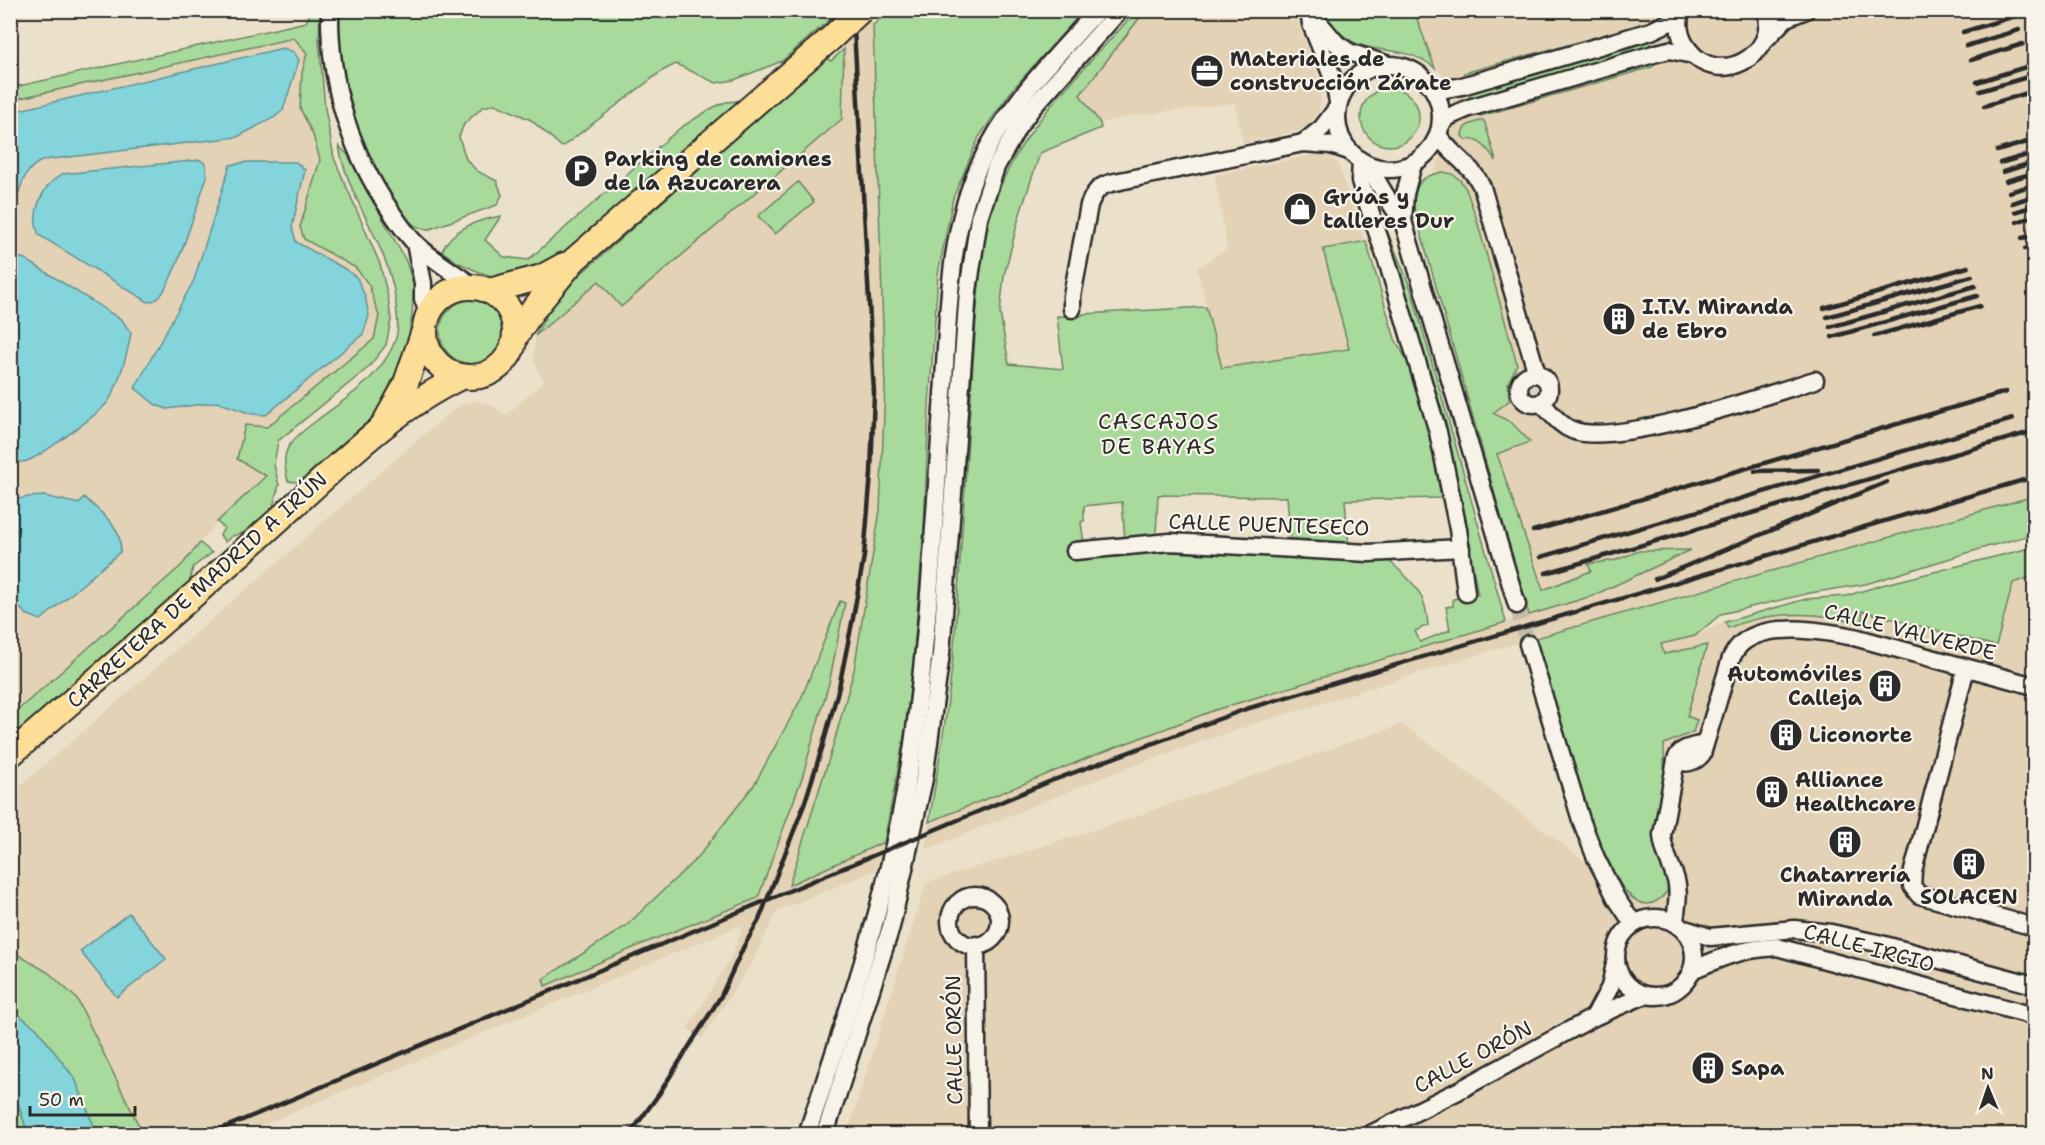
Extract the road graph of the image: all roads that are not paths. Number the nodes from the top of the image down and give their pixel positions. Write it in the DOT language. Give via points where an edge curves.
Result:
graph roads {
  1 [pos="330,10"];
  2 [pos="861,10"];
  3 [pos="1098,10"];
  4 [pos="1120,10"];
  5 [pos="1766,10"];
  6 [pos="1806,10"];
  7 [pos="1309,11"];
  8 [pos="1681,12"];
  9 [pos="1765,40"];
  10 [pos="1693,55"];
  11 [pos="1387,64"];
  12 [pos="1434,89"];
  13 [pos="1337,105"];
  14 [pos="1440,130"];
  15 [pos="1303,143"];
  16 [pos="1458,158"];
  17 [pos="1359,159"];
  18 [pos="1416,162"];
  19 [pos="1403,221"];
  20 [pos="415,243"];
  21 [pos="574,260"];
  22 [pos="482,289"];
  23 [pos="1072,309"];
  24 [pos="428,318"];
  25 [pos="516,336"];
  26 [pos="1531,375"];
  27 [pos="461,376"];
  28 [pos="1815,380"];
  29 [pos="1545,404"];
  30 [pos="383,424"];
  31 [pos="1461,548"];
  32 [pos="1075,551"];
  33 [pos="1466,593"];
  34 [pos="1517,605"];
  35 [pos="1528,644"];
  36 [pos="1966,668"];
  37 [pos="2034,686"];
  38 [pos="10,755"];
  39 [pos="1635,923"];
  40 [pos="1678,925"];
  41 [pos="2034,927"];
  42 [pos="976,945"];
  43 [pos="1616,958"];
  44 [pos="1692,970"];
  45 [pos="2033,984"];
  46 [pos="1646,995"];
  47 [pos="2000,1007"];
  48 [pos="2034,1007"];
  49 [pos="2034,1016"];
  50 [pos="1594,1017"];
  51 [pos="807,1134"];
  52 [pos="825,1134"];
  53 [pos="978,1134"];
  54 [pos="1371,1134"];
  1 -- 20 [label="street" via="334,76 344,119 375,188"];
  2 -- 21 [label="highway, bridge"];
  3 -- 51 [label="street" via="1014,105 986,150 966,200 950,290 927,619 912,749 898,829 874,926"];
  4 -- 52 [label="street" via="1018,127 996,167 979,218 968,291 941,654 924,779 891,927"];
  5 -- 9 [label="street"];
  6 -- 9 [label="street" via="1786,18"];
  7 -- 11 [label="street" via="1343,48"];
  7 -- 13 [label="street" via="1334,81"];
  8 -- 10 [label="street" via="1679,29"];
  8 -- 12 [label="street" via="1651,32 1462,86"];
  9 -- 10 [label="street" via="1750,58 1725,68 1702,62"];
  10 -- 14 [label="street" via="1669,50 1657,53 1462,111 1448,117"];
  11 -- 12 [label="street" via="1414,70"];
  11 -- 13 [label="street" via="1357,75 1345,87"];
  12 -- 14 [label="street" via="1442,113"];
  13 -- 15 [label="street" via="1322,128"];
  13 -- 17 [label="street" via="1336,124 1341,138"];
  14 -- 16 [label="street" via="1446,147"];
  14 -- 18 [label="street" via="1431,149"];
  15 -- 17 [label="street" via="1330,145"];
  15 -- 23 [label="street" via="1099,187 1089,205"];
  16 -- 18 [label="street"];
  16 -- 26 [label="street" via="1472,169 1482,187 1532,358"];
  17 -- 18 [label="street" via="1391,169"];
  17 -- 19 [label="street"];
  17 -- 31 [label="street" via="1360,181 1438,432"];
  18 -- 19 [label="street" via="1405,194"];
  19 -- 34 [label="street"];
  20 -- 22 [label="street"];
  20 -- 24 [label="street"];
  21 -- 22 [label="highway" via="542,277"];
  21 -- 25 [label="highway" via="532,310"];
  22 -- 24 [label="highway" via="448,293"];
  22 -- 25 [label="highway" via="497,296 510,310"];
  24 -- 27 [label="highway" via="426,341 432,357 445,370"];
  24 -- 30 [label="highway" via="408,378"];
  25 -- 27 [label="highway" via="501,366 478,377"];
  26 -- 29 [label="street" via="1545,379 1549,387"];
  26 -- 29 [label="street" via="1519,385 1520,395 1526,402"];
  27 -- 30 [label="highway"];
  28 -- 29 [label="street" via="1669,422 1610,433 1572,430 1560,423"];
  30 -- 38 [label="highway, CARRETERA DE MADRID A IRÚN"];
  31 -- 32 [label="street, CALLE PUENTESECO" via="1369,553 1170,542"];
  31 -- 33 [label="street"];
  35 -- 39 [label="street" via="1581,820 1616,898"];
  36 -- 37 [label="street, CALLE VALVERDE"];
  36 -- 40 [label="street, CALLE VALVERDE" via="1826,632 1778,631 1744,641 1731,658 1705,744 1683,749 1677,755 1662,835 1677,882"];
  36 -- 41 [label="street" via="1912,886 1919,895"];
  39 -- 40 [label="street" via="1655,918"];
  39 -- 43 [label="street" via="1621,938"];
  40 -- 44 [label="street" via="1691,940 1695,955"];
  40 -- 45 [label="street, CALLE IRCIO" via="1710,937 1794,929 1831,933"];
  42 -- 53 [label="street, CALLE ORÓN"];
  43 -- 46 [label="street" via="1620,974 1630,987"];
  43 -- 50 [label="street" via="1610,987"];
  44 -- 46 [label="street" via="1674,992"];
  44 -- 47 [label="street, CALLE IRCIO" via="1734,952 1777,947"];
  46 -- 50 [label="street, CALLE ORÓN"];
  47 -- 48 [label="street" via="2015,1002"];
  47 -- 49 [label="street, CALLE IRCIO"];
  50 -- 54 [label="street, CALLE ORÓN"];
}
